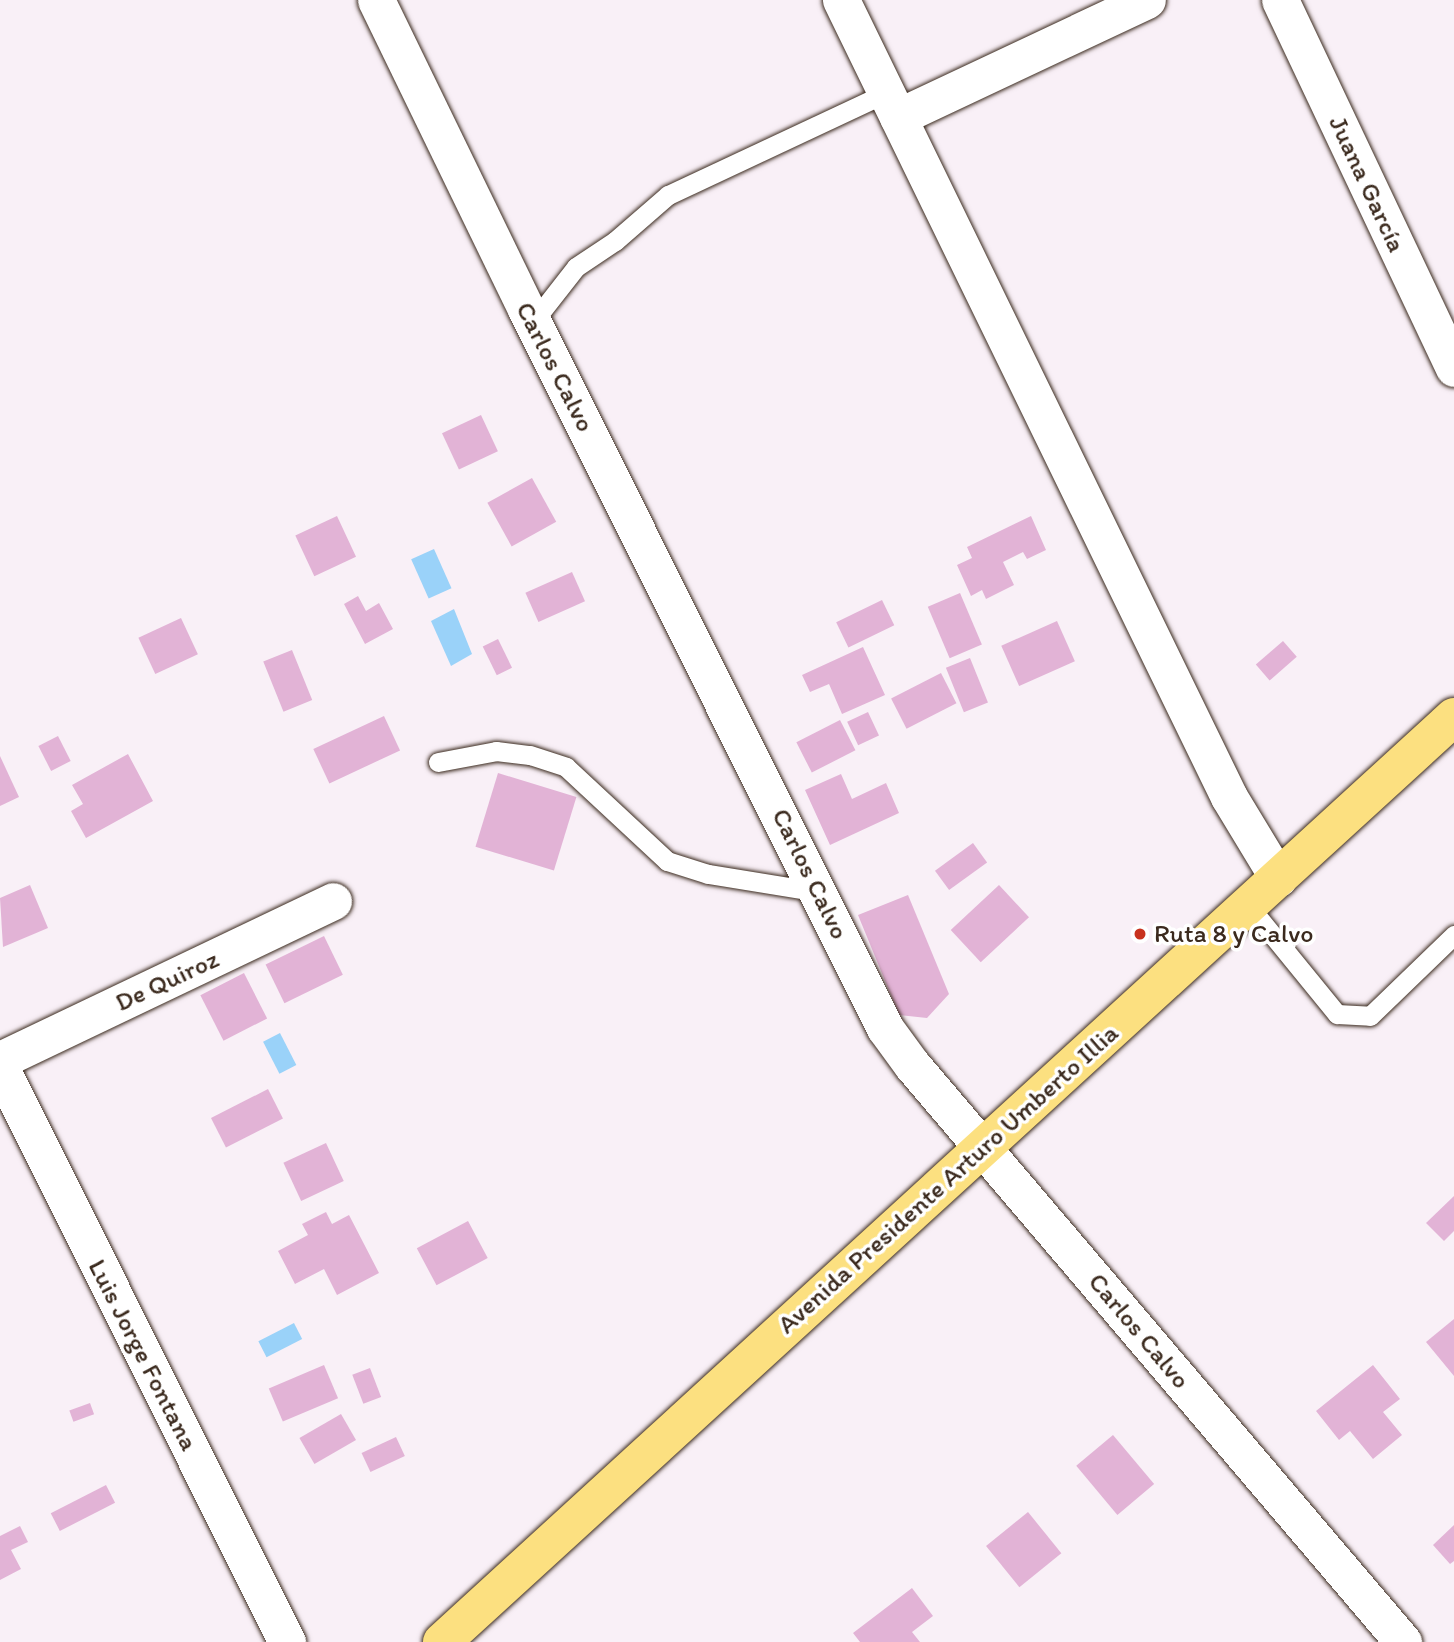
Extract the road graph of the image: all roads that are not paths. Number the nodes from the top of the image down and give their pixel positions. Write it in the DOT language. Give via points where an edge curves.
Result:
graph roads {
  1 [pos="376,0"];
  2 [pos="841,0"];
  3 [pos="1147,0"];
  4 [pos="1280,0"];
  5 [pos="892,105"];
  6 [pos="533,322"];
  7 [pos="1454,368"];
  8 [pos="1454,717"];
  9 [pos="438,762"];
  10 [pos="1278,878"];
  11 [pos="819,892"];
  12 [pos="333,901"];
  13 [pos="1248,905"];
  14 [pos="1454,935"];
  15 [pos="0,1060"];
  16 [pos="0,1067"];
  17 [pos="983,1146"];
  18 [pos="286,1642"];
  19 [pos="442,1642"];
  20 [pos="1403,1642"];
  1 -- 6 [label="street, Carlos Calvo"];
  2 -- 5 [label="street"];
  3 -- 5 [label="street"];
  4 -- 7 [label="street, Juana García"];
  5 -- 6 [label="lane" via="668,195 615,241 576,267"];
  5 -- 10 [label="street" via="1223,785"];
  6 -- 11 [label="street, Carlos Calvo"];
  8 -- 10 [label="main road, Avenida Presidente Arturo Umberto Illia"];
  9 -- 11 [label="lane" via="496,751 530,755 566,767 667,861 708,874"];
  10 -- 13 [label="main road, Avenida Presidente Arturo Umberto Illia"];
  11 -- 17 [label="street, Carlos Calvo" via="886,1028"];
  12 -- 15 [label="street, De Quiroz"];
  13 -- 14 [label="lane" via="1337,1014 1370,1016"];
  13 -- 17 [label="main road, Avenida Presidente Arturo Umberto Illia"];
  16 -- 18 [label="street, Luis Jorge Fontana"];
  17 -- 19 [label="main road, Avenida Presidente Arturo Umberto Illia"];
  17 -- 20 [label="street, Carlos Calvo"];
}
